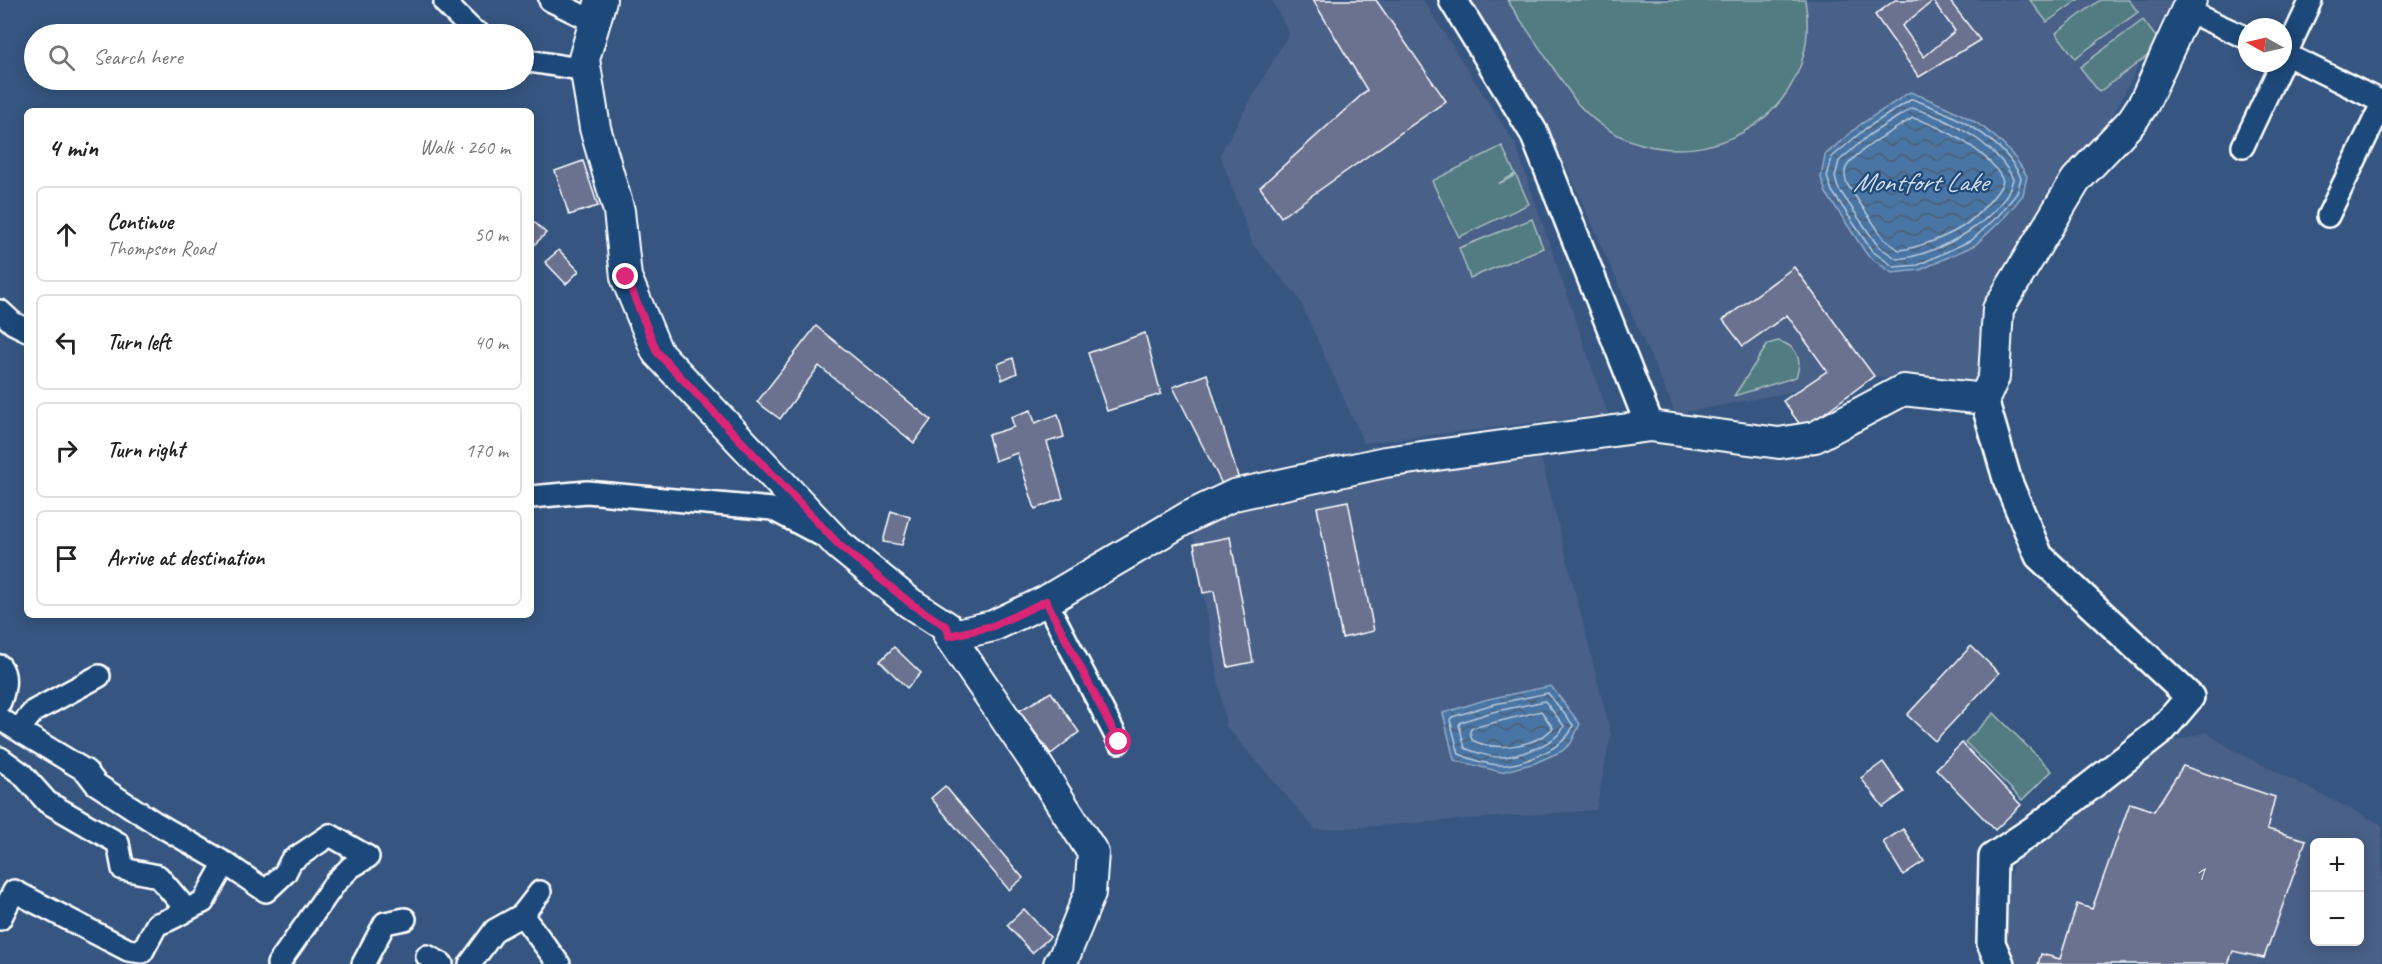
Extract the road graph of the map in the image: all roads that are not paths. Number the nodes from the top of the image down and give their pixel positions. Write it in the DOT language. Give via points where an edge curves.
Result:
graph roads {
  1 [pos="446,0"];
  2 [pos="550,0"];
  3 [pos="1453,0"];
  4 [pos="2312,0"];
  5 [pos="2189,6"];
  6 [pos="598,11"];
  7 [pos="465,24"];
  8 [pos="2238,33"];
  9 [pos="2292,40"];
  10 [pos="534,62"];
  11 [pos="2292,62"];
  12 [pos="586,70"];
  13 [pos="2276,72"];
  14 [pos="2382,103"];
  15 [pos="2242,146"];
  16 [pos="2328,216"];
  17 [pos="0,311"];
  18 [pos="24,328"];
  19 [pos="1984,399"];
  20 [pos="1650,426"];
  21 [pos="534,497"];
  22 [pos="839,545"];
  23 [pos="1046,601"];
  24 [pos="949,636"];
  25 [pos="0,666"];
  26 [pos="99,676"];
  27 [pos="0,702"];
  28 [pos="0,719"];
  29 [pos="23,733"];
  30 [pos="1119,742"];
  31 [pos="42,745"];
  32 [pos="0,758"];
  33 [pos="22,774"];
  34 [pos="225,863"];
  35 [pos="540,892"];
  36 [pos="186,909"];
  37 [pos="522,915"];
  38 [pos="0,919"];
  39 [pos="405,919"];
  40 [pos="278,964"];
  41 [pos="363,964"];
  42 [pos="470,964"];
  43 [pos="559,964"];
  44 [pos="1059,964"];
  45 [pos="2000,964"];
  1 -- 7 [label="street"];
  2 -- 6 [label="street"];
  3 -- 20 [label="street" via="1534,133"];
  4 -- 9 [label="street"];
  5 -- 8 [label="street"];
  5 -- 19 [label="main road" via="2144,103 2076,180 1998,309 1994,377"];
  6 -- 12 [label="main road" via="584,59"];
  10 -- 12 [label="street"];
  11 -- 14 [label="street"];
  12 -- 22 [label="main road" via="595,128 619,211 626,277 657,352"];
  13 -- 15 [label="street"];
  14 -- 16 [label="street"];
  17 -- 18 [label="street"];
  19 -- 20 [label="main road" via="1903,390 1815,437 1779,443"];
  19 -- 45 [label="street" via="2008,482 2038,556 2190,697 2162,730 2038,827 1993,857 1991,943"];
  20 -- 23 [label="main road" via="1385,462 1234,495 1190,516"];
  21 -- 22 [label="street" via="587,492 772,509"];
  22 -- 24 [label="main road" via="910,603 947,627"];
  23 -- 24 [label="main road" via="993,626"];
  23 -- 30 [label="street"];
  24 -- 44 [label="main road" via="1093,853 1090,893"];
  25 -- 27 [label="street" via="4,690"];
  26 -- 29 [label="street" via="33,711 23,724"];
  28 -- 29 [label="street"];
  29 -- 31 [label="street"];
  31 -- 33 [label="street"];
  31 -- 34 [label="street" via="86,771 105,791"];
  32 -- 33 [label="street"];
  33 -- 36 [label="street" via="46,802 118,843 123,869 158,876"];
  34 -- 36 [label="street" via="203,902"];
  34 -- 40 [label="street" via="267,891 291,861 330,835 368,857 335,883"];
  35 -- 37 [label="street"];
  36 -- 38 [label="street" via="157,924 142,952 128,950 14,891"];
  37 -- 42 [label="street" via="495,930"];
  37 -- 43 [label="street"];
  39 -- 41 [label="street" via="386,923"];
}
